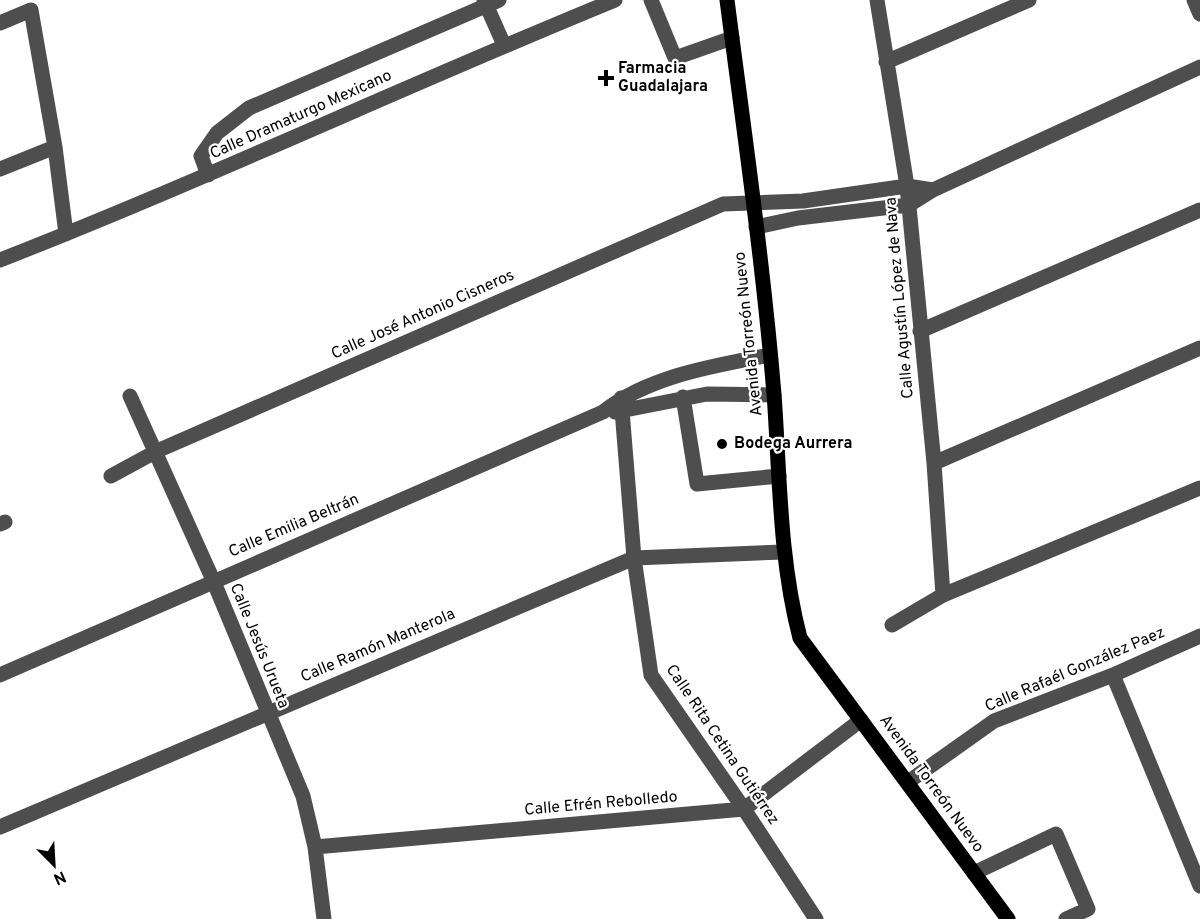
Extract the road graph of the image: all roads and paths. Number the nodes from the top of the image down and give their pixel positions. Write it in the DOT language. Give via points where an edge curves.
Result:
graph roads {
  1 [pos="615,0"];
  2 [pos="651,0"];
  3 [pos="727,0"];
  4 [pos="877,0"];
  5 [pos="1029,0"];
  6 [pos="1194,0"];
  7 [pos="490,2"];
  8 [pos="1200,14"];
  9 [pos="0,23"];
  10 [pos="732,38"];
  11 [pos="504,45"];
  12 [pos="886,62"];
  13 [pos="1200,67"];
  14 [pos="55,147"];
  15 [pos="0,169"];
  16 [pos="208,175"];
  17 [pos="907,186"];
  18 [pos="933,190"];
  19 [pos="754,202"];
  20 [pos="909,205"];
  21 [pos="1200,210"];
  22 [pos="756,227"];
  23 [pos="66,234"];
  24 [pos="0,260"];
  25 [pos="920,331"];
  26 [pos="1200,348"];
  27 [pos="770,355"];
  28 [pos="774,394"];
  29 [pos="130,396"];
  30 [pos="683,397"];
  31 [pos="622,405"];
  32 [pos="157,451"];
  33 [pos="934,463"];
  34 [pos="111,476"];
  35 [pos="779,476"];
  36 [pos="1200,488"];
  37 [pos="783,552"];
  38 [pos="634,558"];
  39 [pos="213,580"];
  40 [pos="943,595"];
  41 [pos="892,625"];
  42 [pos="1200,636"];
  43 [pos="0,675"];
  44 [pos="1113,675"];
  45 [pos="266,712"];
  46 [pos="861,720"];
  47 [pos="908,782"];
  48 [pos="744,809"];
  49 [pos="0,827"];
  50 [pos="315,847"];
  51 [pos="974,873"];
  52 [pos="1200,886"];
  53 [pos="324,919"];
  54 [pos="816,919"];
  55 [pos="1008,919"];
  56 [pos="1066,919"];
  1 -- 11 [label="street, Calle Dramaturgo Mexicano"];
  2 -- 10 [label="street" via="675,58"];
  3 -- 10 [label="main road, Avenida Torreón Nuevo"];
  4 -- 12 [label="street, Calle Agustín López de Nava"];
  5 -- 12 [label="street"];
  6 -- 8 [label="street"];
  7 -- 11 [label="street"];
  7 -- 16 [label="street" via="249,108 217,133 201,156"];
  9 -- 14 [label="street" via="31,10"];
  10 -- 19 [label="main road, Avenida Torreón Nuevo"];
  11 -- 16 [label="street, Calle Dramaturgo Mexicano"];
  12 -- 17 [label="street, Calle Agustín López de Nava"];
  13 -- 18 [label="street"];
  14 -- 15 [label="street"];
  14 -- 23 [label="street"];
  16 -- 23 [label="street, Calle Dramaturgo Mexicano"];
  17 -- 18 [label="street, Calle José Antonio Cisneros"];
  17 -- 19 [label="street, Calle José Antonio Cisneros" via="803,201"];
  17 -- 20 [label="street, Calle Agustín López de Nava"];
  18 -- 20 [label="street"];
  19 -- 22 [label="main road, Avenida Torreón Nuevo"];
  19 -- 32 [label="street, Calle José Antonio Cisneros" via="723,204"];
  20 -- 22 [label="street"];
  20 -- 25 [label="street, Calle Agustín López de Nava"];
  21 -- 25 [label="street"];
  22 -- 27 [label="main road, Avenida Torreón Nuevo"];
  23 -- 24 [label="street, Calle Dramaturgo Mexicano"];
  25 -- 33 [label="street, Calle Agustín López de Nava"];
  26 -- 33 [label="street"];
  27 -- 28 [label="main road, Avenida Torreón Nuevo"];
  27 -- 31 [label="street, Calle Emilia Beltrán" via="705,367"];
  28 -- 30 [label="street, Calle Emilia Beltrán"];
  28 -- 35 [label="main road, Avenida Torreón Nuevo"];
  29 -- 32 [label="street, Calle Jesús Urueta"];
  30 -- 31 [label="street, Calle Emilia Beltrán"];
  30 -- 35 [label="street" via="698,484"];
  31 -- 38 [label="street, Calle Rita Cetina Gutiérrez"];
  31 -- 39 [label="street, Calle Emilia Beltrán"];
  32 -- 34 [label="street, Calle José Antonio Cisneros"];
  32 -- 39 [label="street, Calle Jesús Urueta"];
  33 -- 40 [label="street, Calle Agustín López de Nava"];
  35 -- 37 [label="main road, Avenida Torreón Nuevo"];
  36 -- 40 [label="street"];
  37 -- 38 [label="street, Calle Ramón Manterola"];
  37 -- 46 [label="main road, Avenida Torreón Nuevo" via="800,638"];
  38 -- 45 [label="street, Calle Ramón Manterola"];
  38 -- 48 [label="street, Calle Rita Cetina Gutiérrez" via="651,675"];
  39 -- 43 [label="street, Calle Emilia Beltrán"];
  39 -- 45 [label="street, Calle Jesús Urueta"];
  40 -- 41 [label="street"];
  42 -- 44 [label="street, Calle Rafaél González Paez"];
  44 -- 47 [label="street, Calle Rafaél González Paez" via="994,721"];
  44 -- 52 [label="street"];
  45 -- 49 [label="street, Calle Ramón Manterola"];
  45 -- 50 [label="street, Calle Jesús Urueta" via="303,796"];
  46 -- 47 [label="main road, Avenida Torreón Nuevo"];
  46 -- 48 [label="street"];
  47 -- 51 [label="main road, Avenida Torreón Nuevo"];
  48 -- 50 [label="street, Calle Efrén Rebolledo"];
  48 -- 54 [label="street, Calle Rita Cetina Gutiérrez"];
  50 -- 53 [label="street, Calle Jesús Urueta"];
  51 -- 55 [label="main road, Avenida Torreón Nuevo"];
  51 -- 56 [label="street" via="1056,834 1088,909"];
}
